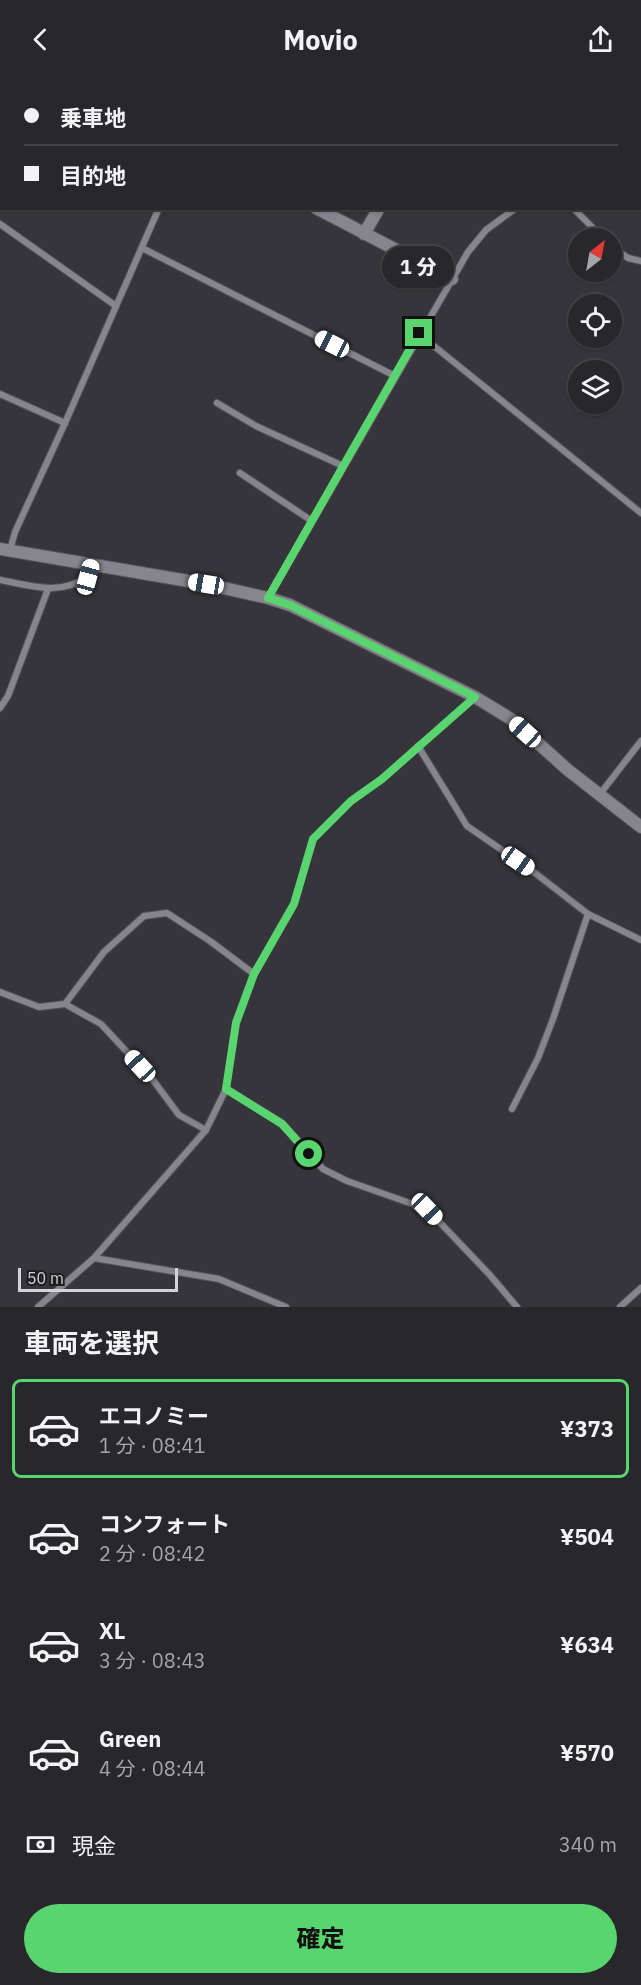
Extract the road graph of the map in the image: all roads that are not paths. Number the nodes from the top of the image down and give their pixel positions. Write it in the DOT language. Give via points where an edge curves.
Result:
graph roads {
  1 [pos="158,210"];
  2 [pos="320,210"];
  3 [pos="378,210"];
  4 [pos="513,210"];
  5 [pos="575,210"];
  6 [pos="0,224"];
  7 [pos="593,228"];
  8 [pos="364,234"];
  9 [pos="142,248"];
  10 [pos="622,254"];
  11 [pos="641,261"];
  12 [pos="452,279"];
  13 [pos="116,306"];
  14 [pos="419,333"];
  15 [pos="395,376"];
  16 [pos="0,394"];
  17 [pos="217,403"];
  18 [pos="65,423"];
  19 [pos="343,466"];
  20 [pos="240,473"];
  21 [pos="641,513"];
  22 [pos="312,521"];
  23 [pos="5,550"];
  24 [pos="92,565"];
  25 [pos="0,580"];
  26 [pos="48,589"];
  27 [pos="268,598"];
  28 [pos="475,697"];
  29 [pos="0,708"];
  30 [pos="641,741"];
  31 [pos="418,746"];
  32 [pos="600,795"];
  33 [pos="641,828"];
  34 [pos="588,914"];
  35 [pos="641,940"];
  36 [pos="254,974"];
  37 [pos="0,992"];
  38 [pos="65,1004"];
  39 [pos="226,1089"];
  40 [pos="512,1108"];
  41 [pos="206,1130"];
  42 [pos="94,1258"];
  43 [pos="641,1288"];
  44 [pos="38,1307"];
  45 [pos="286,1307"];
  46 [pos="517,1307"];
  47 [pos="620,1307"];
  1 -- 9 [label="street"];
  2 -- 8 [label="street"];
  3 -- 8 [label="street"];
  4 -- 12 [label="street" via="486,230"];
  5 -- 7 [label="street"];
  6 -- 13 [label="street"];
  8 -- 12 [label="street"];
  9 -- 13 [label="street"];
  9 -- 15 [label="street"];
  10 -- 11 [label="street"];
  12 -- 14 [label="street"];
  13 -- 18 [label="street"];
  14 -- 15 [label="street"];
  14 -- 21 [label="street"];
  15 -- 19 [label="street"];
  16 -- 18 [label="street"];
  17 -- 19 [label="street" via="256,426"];
  18 -- 23 [label="street"];
  19 -- 22 [label="street"];
  20 -- 22 [label="street"];
  22 -- 27 [label="street"];
  23 -- 24 [label="street"];
  24 -- 26 [label="street" via="88,577 75,586"];
  24 -- 27 [label="street"];
  25 -- 26 [label="street"];
  26 -- 29 [label="street"];
  27 -- 28 [label="street" via="290,605"];
  28 -- 31 [label="street"];
  28 -- 32 [label="street" via="511,719"];
  30 -- 32 [label="street"];
  31 -- 34 [label="street" via="467,826"];
  31 -- 36 [label="street" via="351,801 313,839 294,904"];
  32 -- 33 [label="street"];
  34 -- 35 [label="street"];
  34 -- 40 [label="street" via="538,1058"];
  36 -- 38 [label="street" via="167,913 144,916 104,952"];
  36 -- 39 [label="street" via="236,1023"];
  37 -- 38 [label="street" via="39,1007"];
  38 -- 41 [label="street" via="101,1024 153,1080 179,1115"];
  39 -- 41 [label="street"];
  39 -- 46 [label="street" via="282,1124 322,1169 427,1209"];
  41 -- 42 [label="street"];
  42 -- 44 [label="street"];
  42 -- 45 [label="street" via="219,1279"];
  43 -- 47 [label="street"];
}
